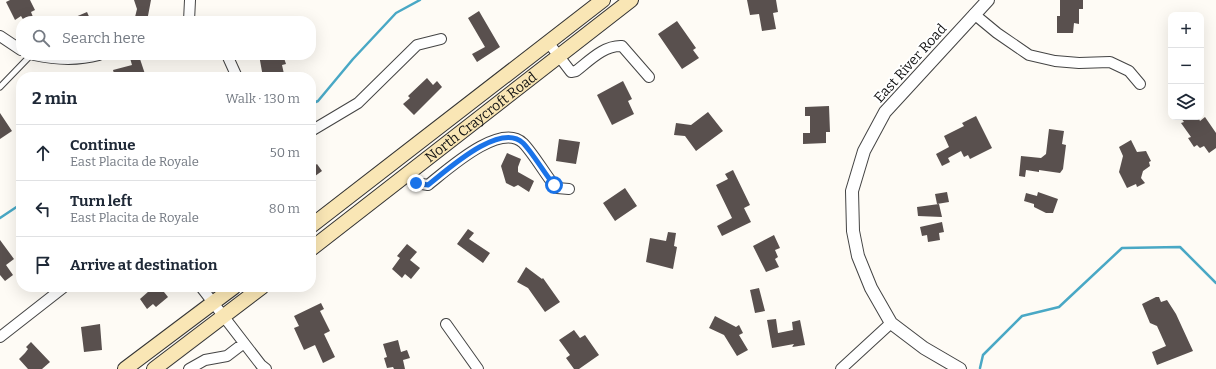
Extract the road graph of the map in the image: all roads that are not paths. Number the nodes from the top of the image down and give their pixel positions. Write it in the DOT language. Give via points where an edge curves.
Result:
graph roads {
  1 [pos="190,0"];
  2 [pos="603,0"];
  3 [pos="631,0"];
  4 [pos="988,0"];
  5 [pos="974,14"];
  6 [pos="189,16"];
  7 [pos="0,36"];
  8 [pos="441,39"];
  9 [pos="548,42"];
  10 [pos="16,47"];
  11 [pos="558,55"];
  12 [pos="28,60"];
  13 [pos="229,60"];
  14 [pos="235,72"];
  15 [pos="649,77"];
  16 [pos="1140,84"];
  17 [pos="0,86"];
  18 [pos="316,128"];
  19 [pos="407,174"];
  20 [pos="569,188"];
  21 [pos="316,222"];
  22 [pos="316,245"];
  23 [pos="57,292"];
  24 [pos="205,292"];
  25 [pos="228,292"];
  26 [pos="256,292"];
  27 [pos="214,303"];
  28 [pos="224,317"];
  29 [pos="891,323"];
  30 [pos="446,324"];
  31 [pos="0,336"];
  32 [pos="244,343"];
  33 [pos="125,369"];
  34 [pos="154,369"];
  35 [pos="189,369"];
  36 [pos="266,369"];
  37 [pos="478,369"];
  38 [pos="841,369"];
  39 [pos="960,369"];
  1 -- 6 [label="street"];
  2 -- 9 [label="main road, North Craycroft Road"];
  3 -- 11 [label="main road, North Craycroft Road"];
  4 -- 5 [label="street, East River Road"];
  5 -- 16 [label="street" via="1029,56 1079,63 1110,62 1129,71"];
  5 -- 29 [label="street, East River Road" via="885,112 864,151 852,191 853,232 864,274"];
  7 -- 10 [label="street"];
  8 -- 18 [label="street" via="417,46 358,103"];
  9 -- 11 [label="street"];
  9 -- 21 [label="main road, North Craycroft Road"];
  11 -- 15 [label="street" via="571,72 576,72 605,50 622,46"];
  11 -- 19 [label="main road, North Craycroft Road" via="527,82"];
  12 -- 17 [label="lane"];
  13 -- 14 [label="street"];
  19 -- 20 [label="street" via="416,183 428,185 486,143 510,138 523,142 557,188"];
  19 -- 22 [label="main road, North Craycroft Road"];
  23 -- 31 [label="street"];
  24 -- 27 [label="street"];
  25 -- 27 [label="main road"];
  26 -- 28 [label="main road"];
  27 -- 28 [label="street"];
  27 -- 33 [label="main road"];
  28 -- 32 [label="street"];
  28 -- 34 [label="main road"];
  29 -- 38 [label="street"];
  29 -- 39 [label="street, East River Road" via="924,348"];
  30 -- 37 [label="street"];
  32 -- 35 [label="street" via="227,356 205,360"];
  32 -- 36 [label="street"];
}
